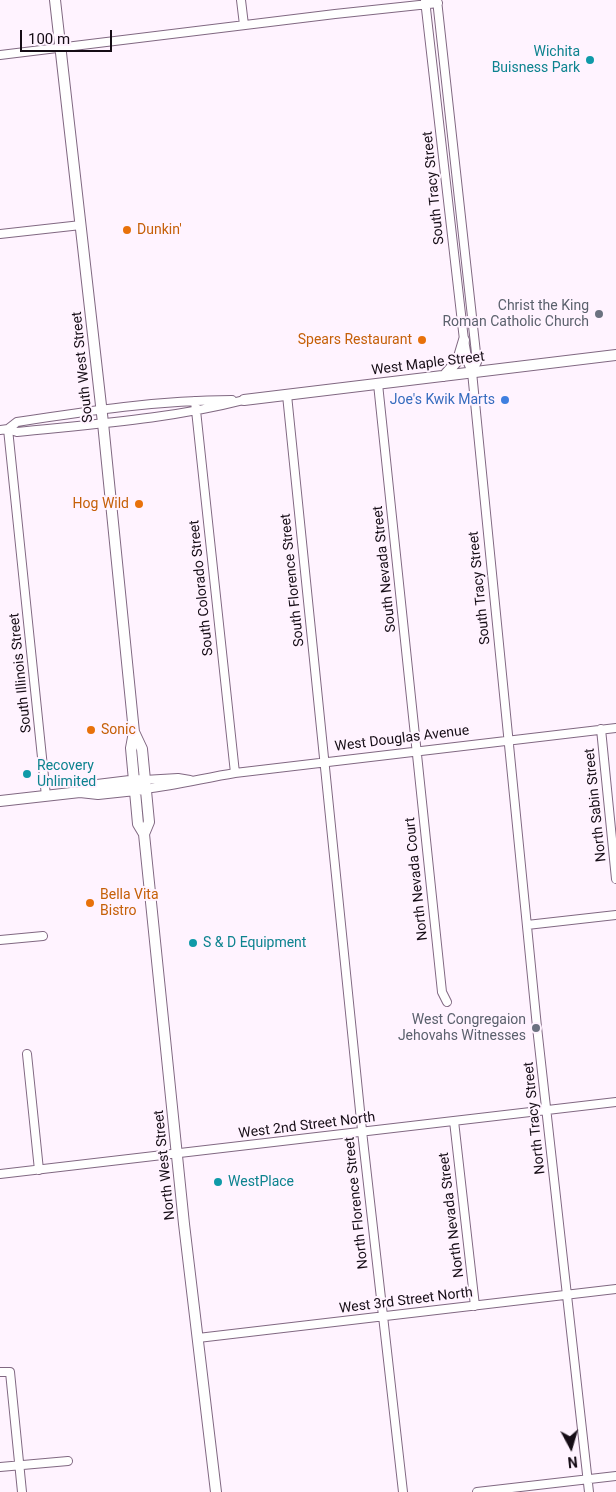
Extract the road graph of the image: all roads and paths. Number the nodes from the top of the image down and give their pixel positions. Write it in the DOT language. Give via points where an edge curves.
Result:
graph roads {
  1 [pos="55,0"];
  2 [pos="241,0"];
  3 [pos="426,2"];
  4 [pos="437,2"];
  5 [pos="244,25"];
  6 [pos="61,48"];
  7 [pos="0,55"];
  8 [pos="81,225"];
  9 [pos="0,234"];
  10 [pos="464,340"];
  11 [pos="616,355"];
  12 [pos="472,372"];
  13 [pos="444,376"];
  14 [pos="378,384"];
  15 [pos="287,394"];
  16 [pos="195,400"];
  17 [pos="244,400"];
  18 [pos="148,405"];
  19 [pos="101,409"];
  20 [pos="196,412"];
  21 [pos="150,417"];
  22 [pos="103,423"];
  23 [pos="4,429"];
  24 [pos="616,728"];
  25 [pos="600,730"];
  26 [pos="508,740"];
  27 [pos="417,751"];
  28 [pos="323,762"];
  29 [pos="235,772"];
  30 [pos="140,785"];
  31 [pos="46,796"];
  32 [pos="0,801"];
  33 [pos="616,879"];
  34 [pos="616,915"];
  35 [pos="527,925"];
  36 [pos="43,936"];
  37 [pos="0,940"];
  38 [pos="447,1002"];
  39 [pos="27,1054"];
  40 [pos="616,1102"];
  41 [pos="547,1110"];
  42 [pos="454,1121"];
  43 [pos="362,1132"];
  44 [pos="177,1154"];
  45 [pos="39,1170"];
  46 [pos="0,1174"];
  47 [pos="616,1289"];
  48 [pos="566,1295"];
  49 [pos="475,1306"];
  50 [pos="382,1316"];
  51 [pos="198,1338"];
  52 [pos="0,1372"];
  53 [pos="68,1461"];
  54 [pos="19,1465"];
  55 [pos="0,1468"];
  56 [pos="616,1476"];
  57 [pos="588,1479"];
  58 [pos="22,1492"];
  59 [pos="216,1492"];
  60 [pos="403,1492"];
  61 [pos="477,1492"];
  62 [pos="589,1492"];
  1 -- 6 [label="main road, South West Street"];
  2 -- 5 [label="street"];
  3 -- 4 [label="street"];
  3 -- 5 [label="street"];
  3 -- 10 [label="street, South Tracy Street"];
  4 -- 12 [label="street, South Tracy Street" via="476,357"];
  5 -- 6 [label="street"];
  6 -- 7 [label="street"];
  6 -- 8 [label="main road, South West Street"];
  8 -- 9 [label="street"];
  8 -- 19 [label="main road, South West Street"];
  10 -- 12 [label="street, South Tracy Street"];
  10 -- 13 [label="main road" via="458,360"];
  11 -- 12 [label="main road, West Maple Street"];
  12 -- 13 [label="main road, West Maple Street"];
  12 -- 26 [label="street, South Tracy Street"];
  13 -- 14 [label="main road, West Maple Street"];
  14 -- 15 [label="main road, West Maple Street"];
  14 -- 27 [label="street, South Nevada Street"];
  15 -- 17 [label="main road, West Maple Street"];
  15 -- 28 [label="street, South Florence Street"];
  16 -- 17 [label="street, West Maple Street"];
  16 -- 18 [label="street, West Maple Street"];
  16 -- 20 [label="street, South Colorado Street"];
  17 -- 20 [label="street, West Maple Street"];
  18 -- 19 [label="street, West Maple Street"];
  18 -- 21 [label="street"];
  19 -- 22 [label="main road, South West Street"];
  19 -- 23 [label="street, West Maple Street" via="17,422"];
  20 -- 21 [label="street, West Maple Street"];
  20 -- 29 [label="street, South Colorado Street"];
  21 -- 22 [label="street, West Maple Street"];
  22 -- 23 [label="street, West Maple Street" via="17,432"];
  22 -- 30 [label="main road, South West Street" via="134,732 142,749"];
  23 -- 31 [label="street, South Illinois Street"];
  24 -- 25 [label="street, West Douglas Avenue"];
  25 -- 26 [label="street, West Douglas Avenue"];
  25 -- 33 [label="street, North Sabin Street"];
  26 -- 27 [label="street, West Douglas Avenue"];
  26 -- 35 [label="street, North Tracy Street"];
  27 -- 28 [label="street, West Douglas Avenue"];
  27 -- 38 [label="street, North Nevada Court" via="442,992"];
  28 -- 29 [label="street, West Douglas Avenue"];
  28 -- 43 [label="street, North Florence Street"];
  29 -- 30 [label="street, West Douglas Avenue" via="178,785"];
  30 -- 31 [label="main road, West Douglas Avenue" via="98,794 80,792"];
  30 -- 44 [label="main road, North West Street" via="149,822 144,834"];
  31 -- 32 [label="main road, West Douglas Avenue"];
  34 -- 35 [label="street"];
  35 -- 41 [label="street, North Tracy Street"];
  36 -- 37 [label="street"];
  39 -- 45 [label="street"];
  40 -- 41 [label="street, West 2nd Street North"];
  41 -- 42 [label="street, West 2nd Street North"];
  41 -- 48 [label="street, North Tracy Street"];
  42 -- 43 [label="street, West 2nd Street North"];
  42 -- 49 [label="street, North Nevada Street"];
  43 -- 44 [label="street, West 2nd Street North"];
  43 -- 50 [label="street, North Florence Street"];
  44 -- 45 [label="street, West 2nd Street North"];
  44 -- 51 [label="main road, North West Street"];
  45 -- 46 [label="street, West 2nd Street North"];
  47 -- 48 [label="street, West 3rd Street North"];
  48 -- 49 [label="street, West 3rd Street North"];
  48 -- 57 [label="street, North Tracy Street"];
  49 -- 50 [label="street, West 3rd Street North"];
  50 -- 51 [label="street, West 3rd Street North"];
  50 -- 60 [label="street, North Florence Street"];
  51 -- 59 [label="main road, North West Street"];
  52 -- 54 [label="street" via="10,1372"];
  53 -- 54 [label="street"];
  54 -- 55 [label="street"];
  54 -- 58 [label="street"];
  56 -- 57 [label="street"];
  57 -- 61 [label="street"];
  57 -- 62 [label="street, North Tracy Street"];
}
